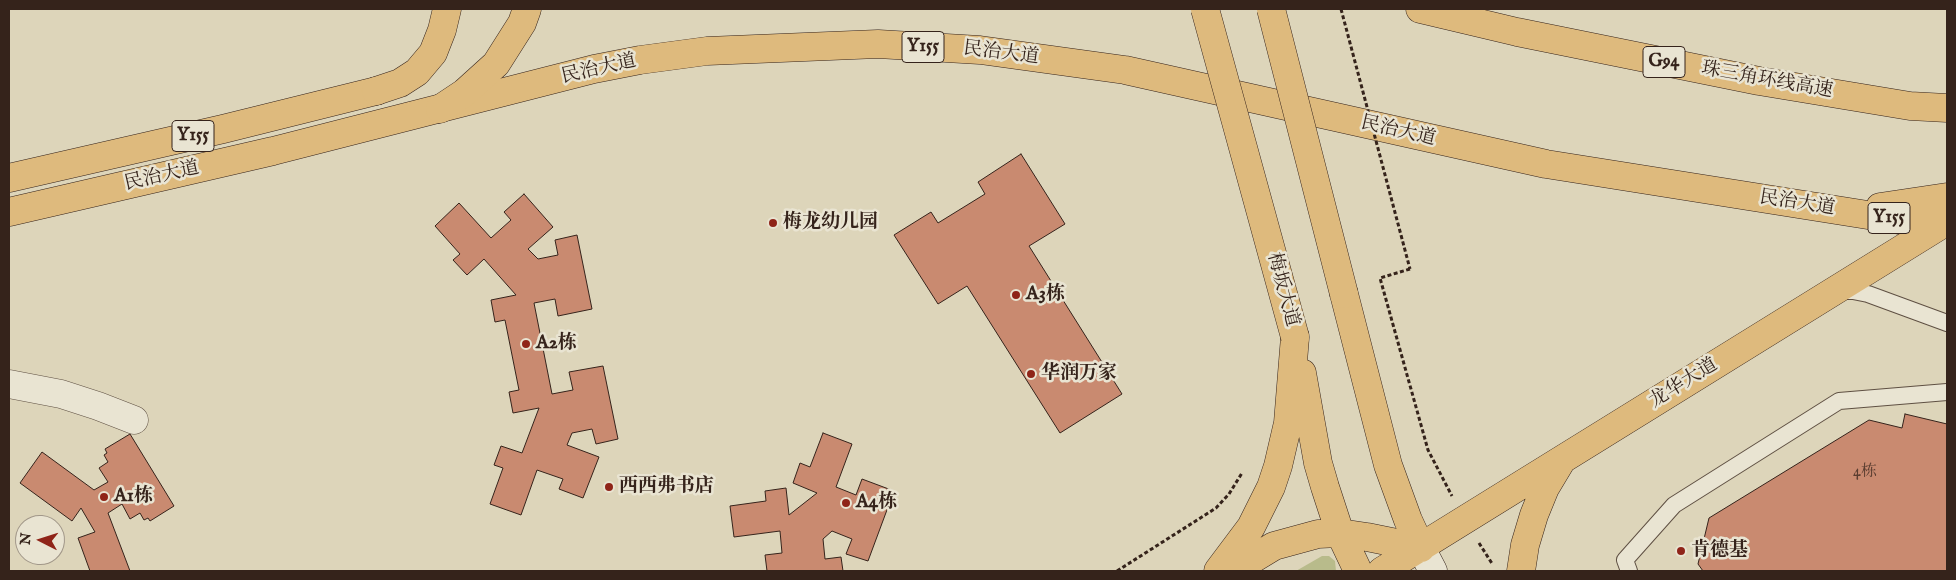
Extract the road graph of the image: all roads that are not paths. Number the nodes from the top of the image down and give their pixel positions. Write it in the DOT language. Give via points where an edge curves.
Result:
graph roads {
  1 [pos="447,9"];
  2 [pos="527,9"];
  3 [pos="1205,9"];
  4 [pos="1271,9"];
  5 [pos="1420,9"];
  6 [pos="1947,108"];
  7 [pos="440,109"];
  8 [pos="9,178"];
  9 [pos="1947,197"];
  10 [pos="1841,210"];
  11 [pos="9,212"];
  12 [pos="1944,225"];
  13 [pos="1830,292"];
  14 [pos="1947,323"];
  15 [pos="1295,337"];
  16 [pos="9,384"];
  17 [pos="1947,392"];
  18 [pos="134,420"];
  19 [pos="1562,460"];
  20 [pos="1340,533"];
  21 [pos="1420,548"];
  22 [pos="1218,571"];
  23 [pos="1233,571"];
  24 [pos="1358,571"];
  25 [pos="1382,571"];
  26 [pos="1433,571"];
  27 [pos="1521,571"];
  28 [pos="1629,571"];
  1 -- 8 [label="main road, 民治大道 / Y155" via="433,53 417,72 400,83 223,129"];
  2 -- 7 [label="main road" via="522,23 496,64 464,93"];
  3 -- 15 [label="main road, 梅坂大道, bridge"];
  4 -- 21 [label="main road, bridge" via="1388,465"];
  5 -- 6 [label="main road, 珠三角环线高速 / G94" via="1703,70 1910,106"];
  7 -- 10 [label="main road, 民治大道 / Y155" via="640,60 707,51 878,44 980,50 1124,70 1546,164"];
  7 -- 11 [label="main road, 民治大道 / Y155" via="273,152"];
  9 -- 10 [label="main road" via="1897,206"];
  10 -- 12 [label="main road, 民治大道 / Y155"];
  12 -- 13 [label="main road, 龙华大道"];
  13 -- 14 [label="lane" via="1868,294"];
  13 -- 19 [label="main road, 龙华大道"];
  15 -- 20 [label="main road, 梅坂大道" via="1318,463"];
  15 -- 22 [label="main road" via="1288,423 1278,466 1251,527"];
  16 -- 18 [label="street" via="61,394"];
  17 -- 28 [label="lane" via="1839,401 1674,505 1626,560"];
  19 -- 21 [label="main road, 龙华大道"];
  19 -- 27 [label="main road" via="1534,515"];
  20 -- 21 [label="main road"];
  20 -- 23 [label="main road" via="1318,534 1274,546"];
  20 -- 24 [label="main road, 梅坂大道"];
  21 -- 25 [label="main road, 龙华大道"];
  21 -- 26 [label="street"];
}
